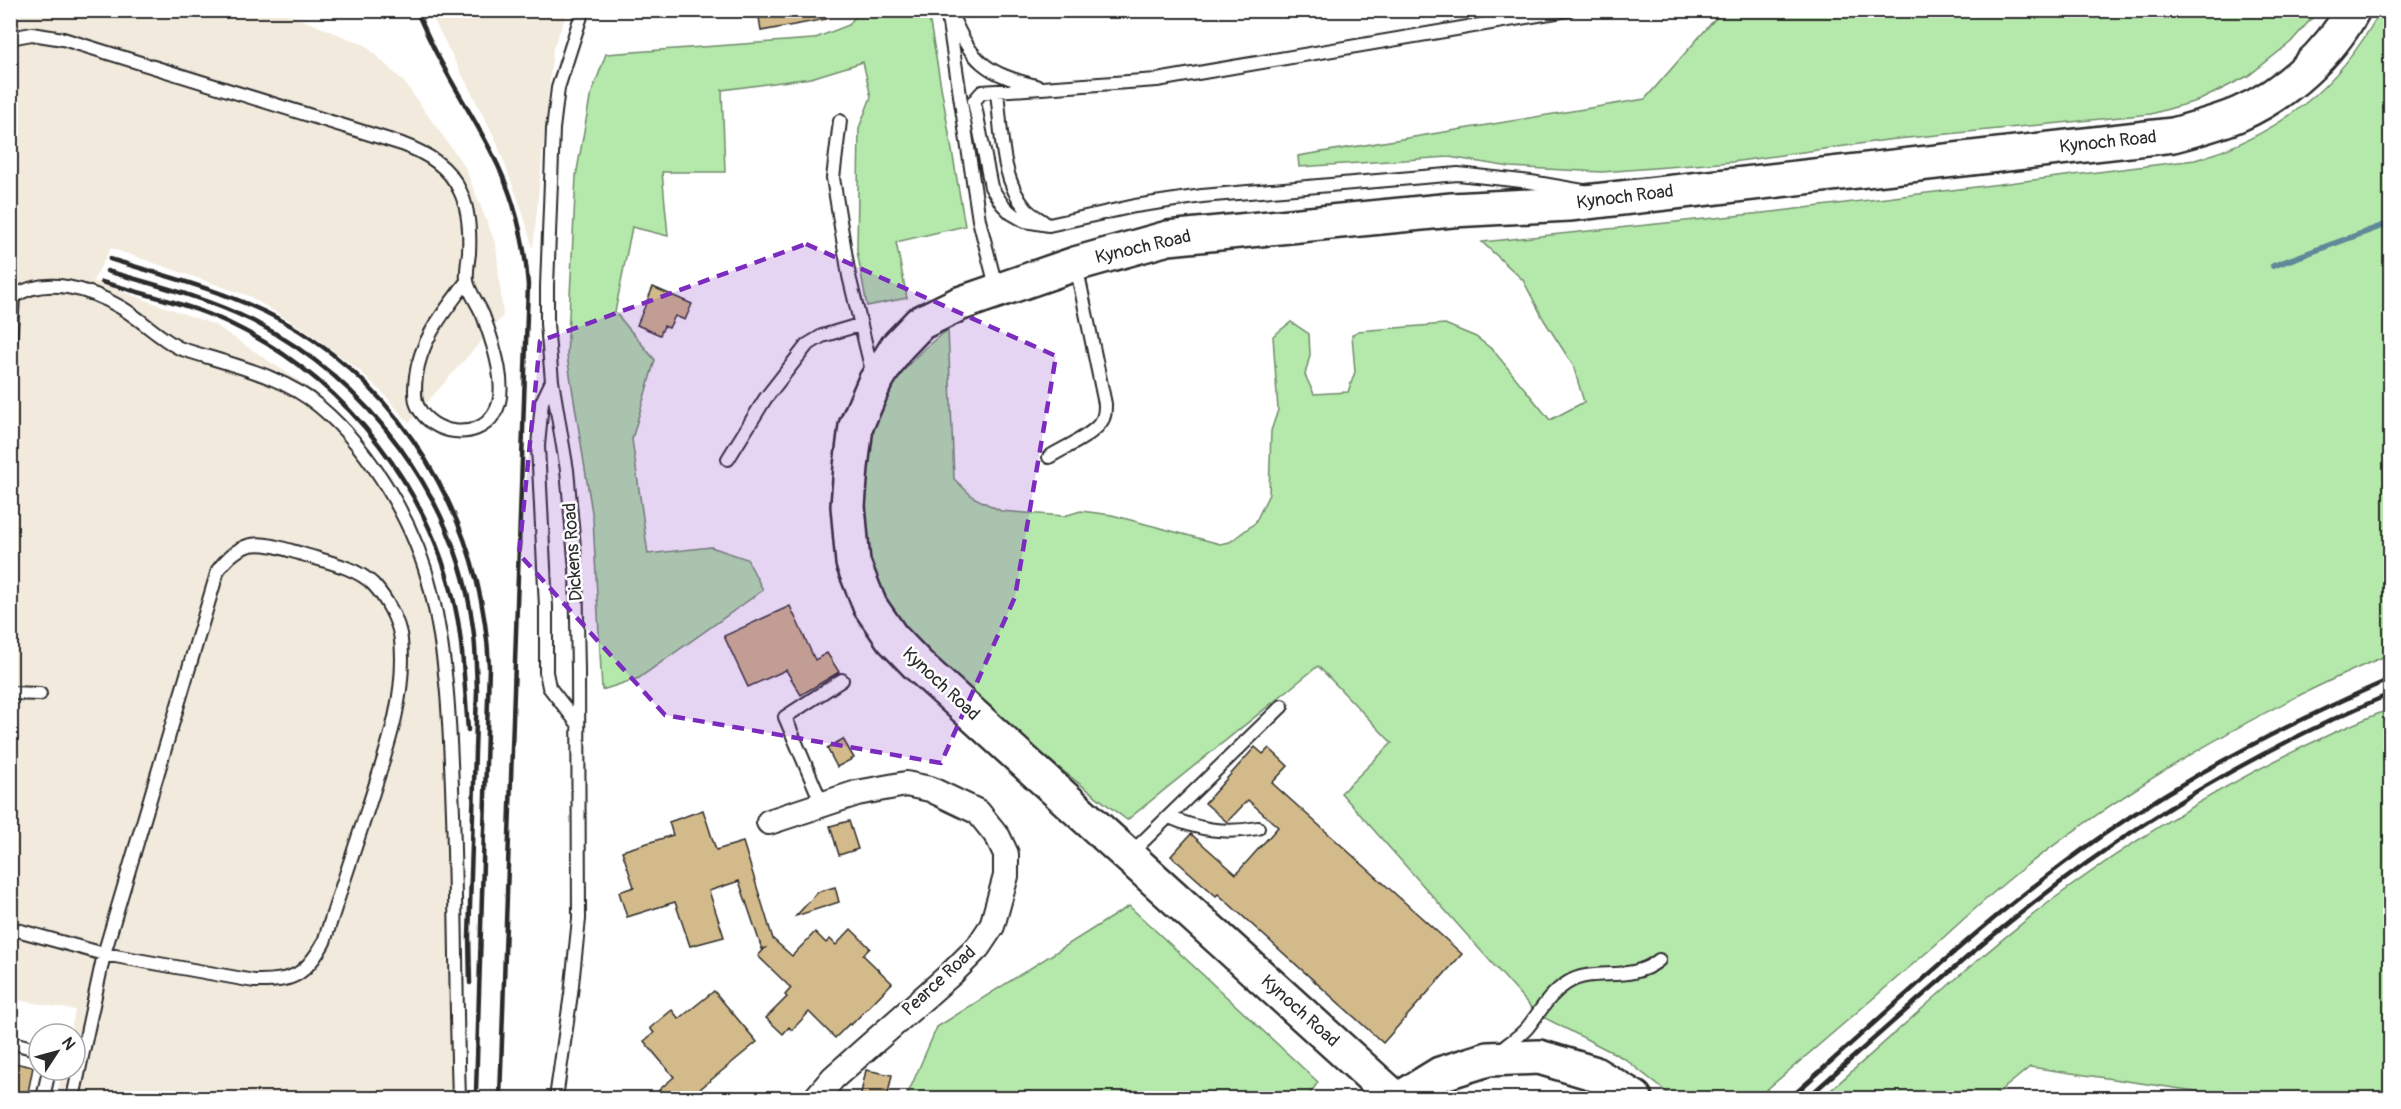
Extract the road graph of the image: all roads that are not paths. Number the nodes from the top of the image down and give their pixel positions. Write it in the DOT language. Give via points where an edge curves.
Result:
graph roads {
  1 [pos="583,10"];
  2 [pos="948,10"];
  3 [pos="1568,10"];
  4 [pos="2353,10"];
  5 [pos="10,38"];
  6 [pos="1046,88"];
  7 [pos="997,93"];
  8 [pos="840,121"];
  9 [pos="1610,199"];
  10 [pos="1049,225"];
  11 [pos="1075,264"];
  12 [pos="467,281"];
  13 [pos="998,292"];
  14 [pos="12,296"];
  15 [pos="860,325"];
  16 [pos="10,346"];
  17 [pos="552,381"];
  18 [pos="874,382"];
  19 [pos="1049,457"];
  20 [pos="728,459"];
  21 [pos="842,680"];
  22 [pos="10,693"];
  23 [pos="40,694"];
  24 [pos="1282,706"];
  25 [pos="578,724"];
  26 [pos="822,804"];
  27 [pos="1169,816"];
  28 [pos="769,822"];
  29 [pos="1258,828"];
  30 [pos="1129,855"];
  31 [pos="10,928"];
  32 [pos="104,954"];
  33 [pos="1659,960"];
  34 [pos="10,1042"];
  35 [pos="27,1047"];
  36 [pos="1488,1059"];
  37 [pos="46,1082"];
  38 [pos="43,1098"];
  39 [pos="74,1098"];
  40 [pos="459,1098"];
  41 [pos="556,1098"];
  42 [pos="816,1098"];
  43 [pos="1395,1098"];
  44 [pos="1401,1098"];
  45 [pos="1635,1098"];
  1 -- 17 [label="lane, Dickens Road" via="558,88 553,129 547,286"];
  2 -- 6 [label="lane" via="977,60 1012,80"];
  2 -- 13 [label="lane" via="979,220"];
  3 -- 6 [label="lane" via="1156,80"];
  4 -- 9 [label="street, Kynoch Road" via="2332,43 2274,94 2240,114 2173,135"];
  5 -- 12 [label="lane" via="32,34 63,39 423,152 451,176 465,203"];
  6 -- 7 [label="lane"];
  7 -- 10 [label="lane" via="1008,178 1028,211"];
  7 -- 10 [label="lane" via="982,93 974,101 991,187 1011,213 1025,221"];
  8 -- 15 [label="lane" via="833,178"];
  9 -- 10 [label="lane" via="1568,187 1458,174 1202,196"];
  9 -- 11 [label="street, Kynoch Road" via="1168,237"];
  11 -- 13 [label="street, Kynoch Road"];
  11 -- 19 [label="lane" via="1105,416 1091,432"];
  12 -- 12 [label="lane" via="497,359 502,393 494,415 480,426 460,432 444,430 429,421 417,406 416,376 424,341"];
  13 -- 18 [label="street, Kynoch Road" via="959,304 920,323 897,347"];
  14 -- 16 [label="lane"];
  14 -- 40 [label="lane" via="51,284 96,296 121,307 179,348 289,385 321,408 381,477 412,534 431,591 440,638 451,751"];
  15 -- 18 [label="lane"];
  15 -- 20 [label="lane" via="822,336 807,345 765,399"];
  17 -- 25 [label="lane, Dickens Road" via="567,470 576,570"];
  17 -- 25 [label="lane" via="542,402 538,446 546,672 549,687"];
  18 -- 30 [label="street, Kynoch Road" via="856,426 848,507 853,563 870,606 892,638 918,664"];
  21 -- 26 [label="lane" via="785,717"];
  22 -- 23 [label="lane"];
  24 -- 27 [label="lane"];
  25 -- 41 [label="lane, Dickens Road" via="579,919"];
  26 -- 28 [label="street, Pearce Road"];
  26 -- 42 [label="street, Pearce Road" via="884,787 906,784 930,789 978,812 1006,854 1006,876 992,926 978,947 833,1078"];
  27 -- 29 [label="lane" via="1188,825 1221,831"];
  27 -- 30 [label="lane"];
  30 -- 43 [label="street, Kynoch Road"];
  31 -- 32 [label="lane"];
  32 -- 32 [label="lane" via="218,570 230,554 248,544 270,544 346,568 371,582 387,602 401,638 402,685 387,748 324,942 314,961 300,974 279,982"];
  32 -- 39 [label="lane"];
  33 -- 36 [label="lane" via="1638,971 1578,978 1567,983 1550,997 1525,1030"];
  34 -- 35 [label="lane"];
  36 -- 44 [label="street" via="1440,1074"];
  36 -- 45 [label="street" via="1539,1057 1593,1073"];
  37 -- 38 [label="lane"];
}
